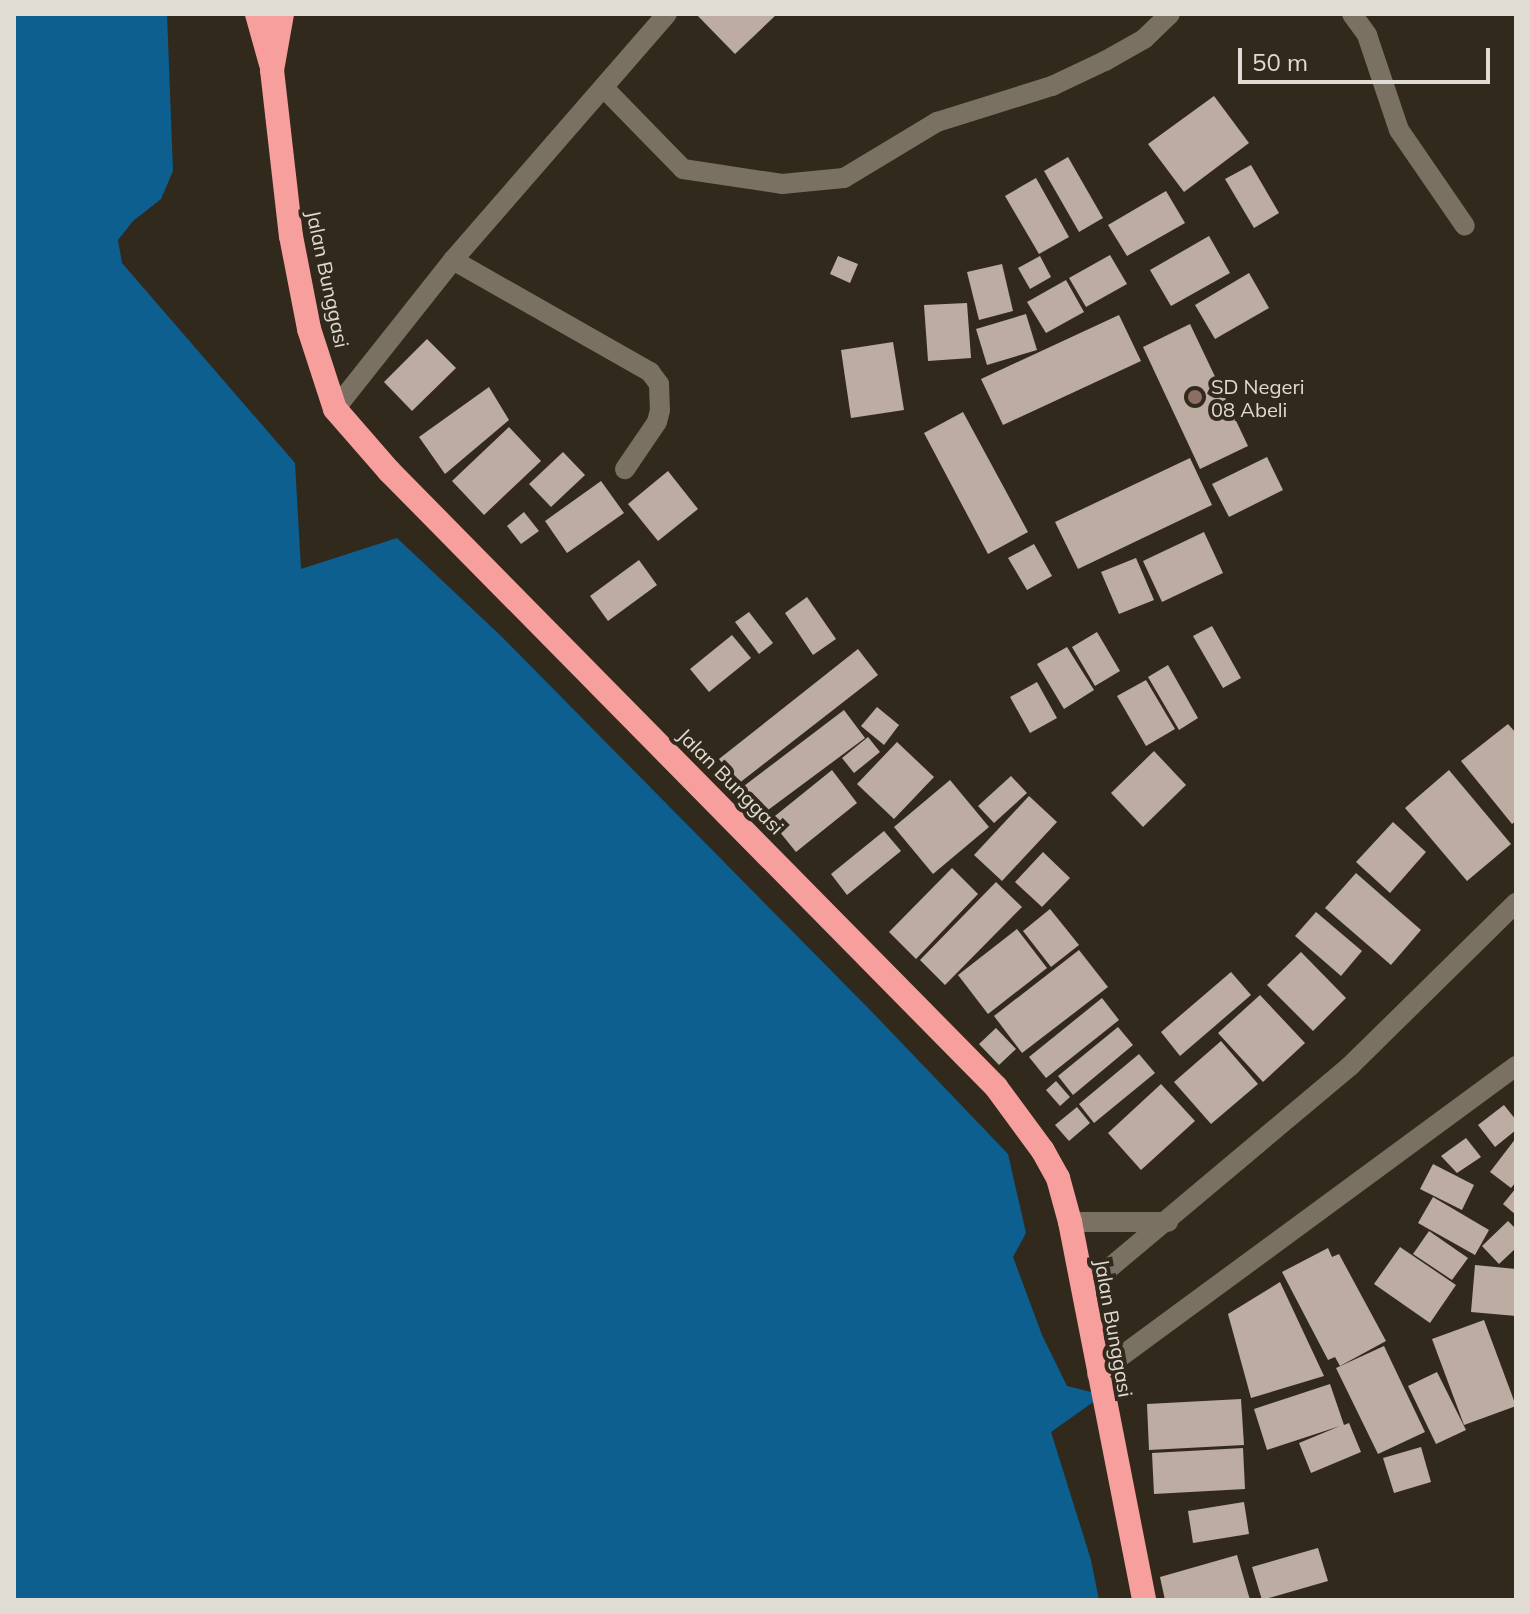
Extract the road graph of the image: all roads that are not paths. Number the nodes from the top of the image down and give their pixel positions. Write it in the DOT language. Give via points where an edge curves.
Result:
graph roads {
  1 [pos="257,14"];
  2 [pos="282,14"];
  3 [pos="667,14"];
  4 [pos="1170,14"];
  5 [pos="1352,14"];
  6 [pos="272,70"];
  7 [pos="604,88"];
  8 [pos="1465,226"];
  9 [pos="453,260"];
  10 [pos="335,409"];
  11 [pos="625,469"];
  12 [pos="1516,903"];
  13 [pos="1516,1066"];
  14 [pos="1070,1222"];
  15 [pos="1168,1222"];
  16 [pos="1082,1291"];
  17 [pos="1097,1374"];
  18 [pos="1144,1600"];
  1 -- 6 [label="highway"];
  2 -- 6 [label="highway, Jalan Bunggasi"];
  3 -- 7 [label="street"];
  4 -- 7 [label="street" via="1144,39 1105,61 1052,86 937,122 844,178 782,184 683,169"];
  5 -- 8 [label="street" via="1367,35 1399,130"];
  6 -- 10 [label="highway, Jalan Bunggasi" via="291,236 309,329"];
  7 -- 9 [label="street"];
  9 -- 10 [label="street"];
  9 -- 11 [label="street" via="650,372 659,384 657,422"];
  10 -- 14 [label="highway, Jalan Bunggasi" via="389,471 996,1087 1058,1178"];
  12 -- 15 [label="street" via="1350,1066"];
  13 -- 17 [label="street"];
  14 -- 15 [label="street"];
  14 -- 16 [label="highway, Jalan Bunggasi"];
  15 -- 16 [label="street"];
  16 -- 17 [label="highway, Jalan Bunggasi"];
  17 -- 18 [label="highway, Jalan Bunggasi"];
}
